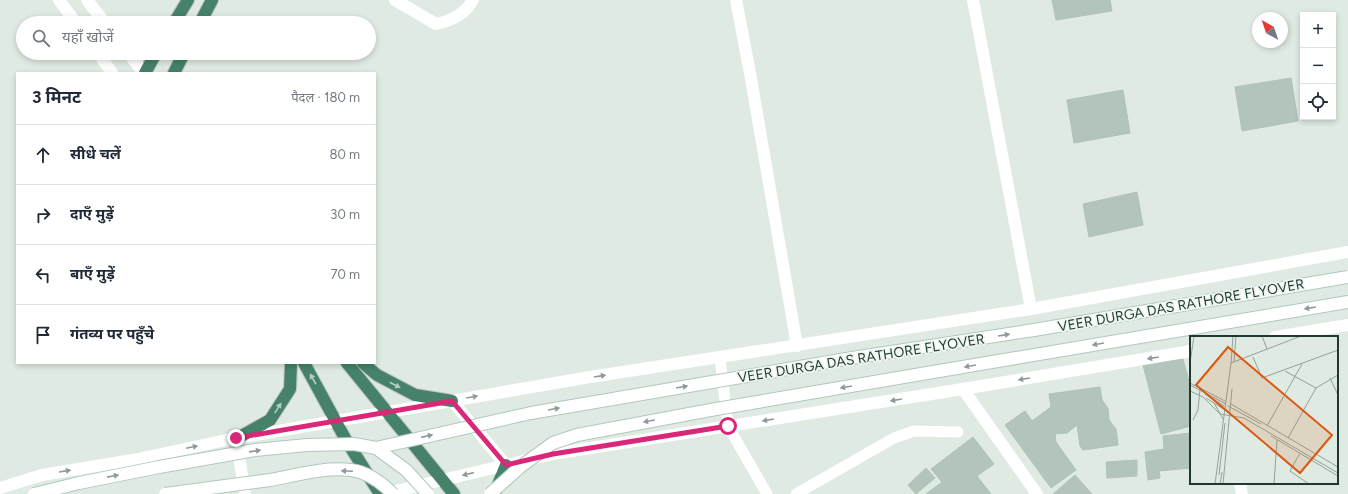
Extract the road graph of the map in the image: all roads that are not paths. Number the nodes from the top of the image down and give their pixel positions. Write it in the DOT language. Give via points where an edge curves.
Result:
graph roads {
  1 [pos="59,0"];
  2 [pos="87,0"];
  3 [pos="188,0"];
  4 [pos="212,0"];
  5 [pos="395,0"];
  6 [pos="472,0"];
  7 [pos="736,0"];
  8 [pos="973,0"];
  9 [pos="71,16"];
  10 [pos="100,16"];
  11 [pos="178,16"];
  12 [pos="204,16"];
  13 [pos="103,60"];
  14 [pos="134,60"];
  15 [pos="152,60"];
  16 [pos="180,60"];
  17 [pos="111,72"];
  18 [pos="143,72"];
  19 [pos="145,72"];
  20 [pos="174,72"];
  21 [pos="1348,252"];
  22 [pos="1348,277"];
  23 [pos="1348,302"];
  24 [pos="1031,309"];
  25 [pos="1348,325"];
  26 [pos="1281,336"];
  27 [pos="797,346"];
  28 [pos="1190,351"];
  29 [pos="720,358"];
  30 [pos="291,364"];
  31 [pos="305,364"];
  32 [pos="364,364"];
  33 [pos="351,368"];
  34 [pos="963,389"];
  35 [pos="452,401"];
  36 [pos="388,412"];
  37 [pos="336,422"];
  38 [pos="728,426"];
  39 [pos="958,432"];
  40 [pos="236,438"];
  41 [pos="376,448"];
  42 [pos="506,465"];
  43 [pos="42,475"];
  44 [pos="442,480"];
  45 [pos="1240,484"];
  46 [pos="0,488"];
  47 [pos="34,494"];
  48 [pos="54,494"];
  49 [pos="164,494"];
  50 [pos="245,494"];
  51 [pos="381,494"];
  52 [pos="392,494"];
  53 [pos="428,494"];
  54 [pos="454,494"];
  55 [pos="490,494"];
  56 [pos="495,494"];
  57 [pos="766,494"];
  58 [pos="796,494"];
  59 [pos="1037,494"];
  60 [pos="1242,494"];
  1 -- 9 [label="street"];
  2 -- 10 [label="street"];
  3 -- 11 [label="highway"];
  4 -- 12 [label="highway"];
  5 -- 6 [label="street" via="436,24 459,15"];
  7 -- 27 [label="street"];
  8 -- 24 [label="street"];
  13 -- 17 [label="street"];
  14 -- 18 [label="street"];
  15 -- 19 [label="highway"];
  16 -- 20 [label="highway"];
  21 -- 24 [label="street"];
  41 -- 22 [label="street, VEER DURGA DAS RATHORE FLYOVER, one-way, bridge" via="530,412"];
  23 -- 55 [label="street, VEER DURGA DAS RATHORE FLYOVER, one-way, bridge" via="576,435 553,443 520,467"];
  24 -- 27 [label="street"];
  25 -- 26 [label="street"];
  27 -- 29 [label="street"];
  28 -- 34 [label="street, one-way"];
  35 -- 29 [label="street, one-way"];
  29 -- 38 [label="lane"];
  40 -- 30 [label="highway, one-way" via="270,420 290,389"];
  37 -- 31 [label="highway, one-way"];
  32 -- 35 [label="highway, one-way" via="377,375 416,395"];
  33 -- 36 [label="highway"];
  34 -- 38 [label="street, one-way"];
  34 -- 59 [label="street"];
  35 -- 36 [label="street"];
  35 -- 42 [label="street"];
  36 -- 37 [label="street"];
  36 -- 44 [label="highway"];
  37 -- 40 [label="street"];
  37 -- 51 [label="highway"];
  38 -- 42 [label="street" via="553,454"];
  38 -- 57 [label="lane"];
  39 -- 58 [label="lane" via="907,433"];
  43 -- 40 [label="street, one-way" via="138,459"];
  40 -- 50 [label="street"];
  47 -- 41 [label="street, VEER DURGA DAS RATHORE FLYOVER, one-way, bridge" via="152,468 255,450 354,444"];
  41 -- 53 [label="street, VEER DURGA DAS RATHORE FLYOVER, bridge" via="406,470"];
  42 -- 44 [label="street, one-way"];
  42 -- 56 [label="highway"];
  43 -- 46 [label="street"];
  43 -- 48 [label="street"];
  44 -- 51 [label="street"];
  44 -- 54 [label="highway"];
  45 -- 60 [label="street"];
  52 -- 49 [label="street, one-way, bridge" via="368,475 352,470 322,470 270,480"];
}
